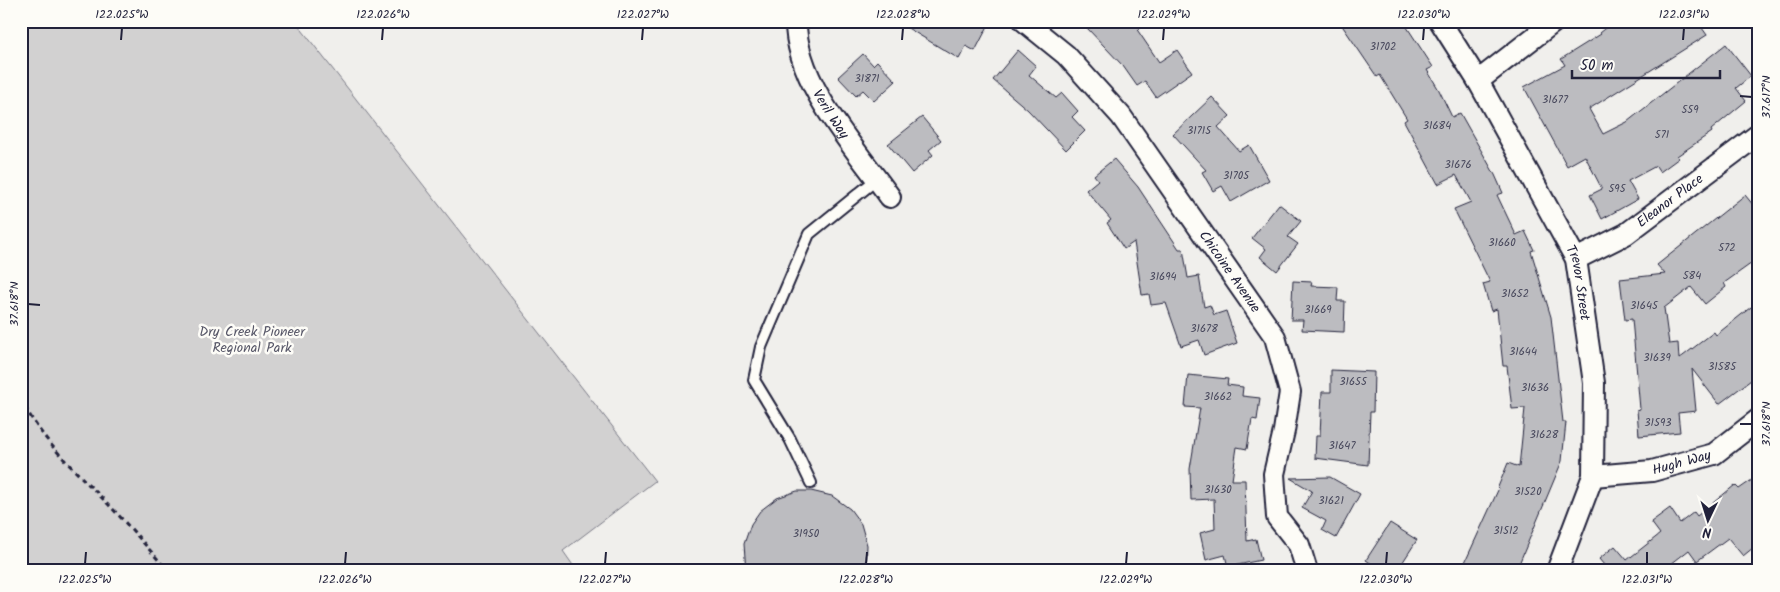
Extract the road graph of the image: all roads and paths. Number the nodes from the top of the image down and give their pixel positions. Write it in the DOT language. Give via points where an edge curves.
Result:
graph roads {
  1 [pos="796,21"];
  2 [pos="1024,21"];
  3 [pos="1440,21"];
  4 [pos="1556,21"];
  5 [pos="1478,81"];
  6 [pos="1759,134"];
  7 [pos="877,179"];
  8 [pos="890,197"];
  9 [pos="1576,259"];
  10 [pos="21,399"];
  11 [pos="1759,419"];
  12 [pos="1593,476"];
  13 [pos="811,483"];
  14 [pos="168,571"];
  15 [pos="1307,571"];
  16 [pos="1557,571"];
  1 -- 7 [label="street, Veril Way" via="796,36 813,89"];
  2 -- 15 [label="street, Chicoine Avenue" via="1066,55 1121,116 1275,337 1290,392 1274,474 1277,517 1299,545"];
  3 -- 5 [label="street, Trevor Street"];
  4 -- 5 [label="street"];
  5 -- 9 [label="street, Trevor Street"];
  6 -- 9 [label="street, Eleanor Place" via="1626,234"];
  7 -- 8 [label="street, Veril Way"];
  7 -- 13 [label="lane" via="809,234 761,347 754,380 790,439"];
  9 -- 12 [label="street, Trevor Street" via="1594,383"];
  10 -- 14 [label="path" via="55,450"];
  11 -- 12 [label="street, Hugh Way" via="1714,454 1652,471"];
  12 -- 16 [label="street, Trevor Street"];
}
